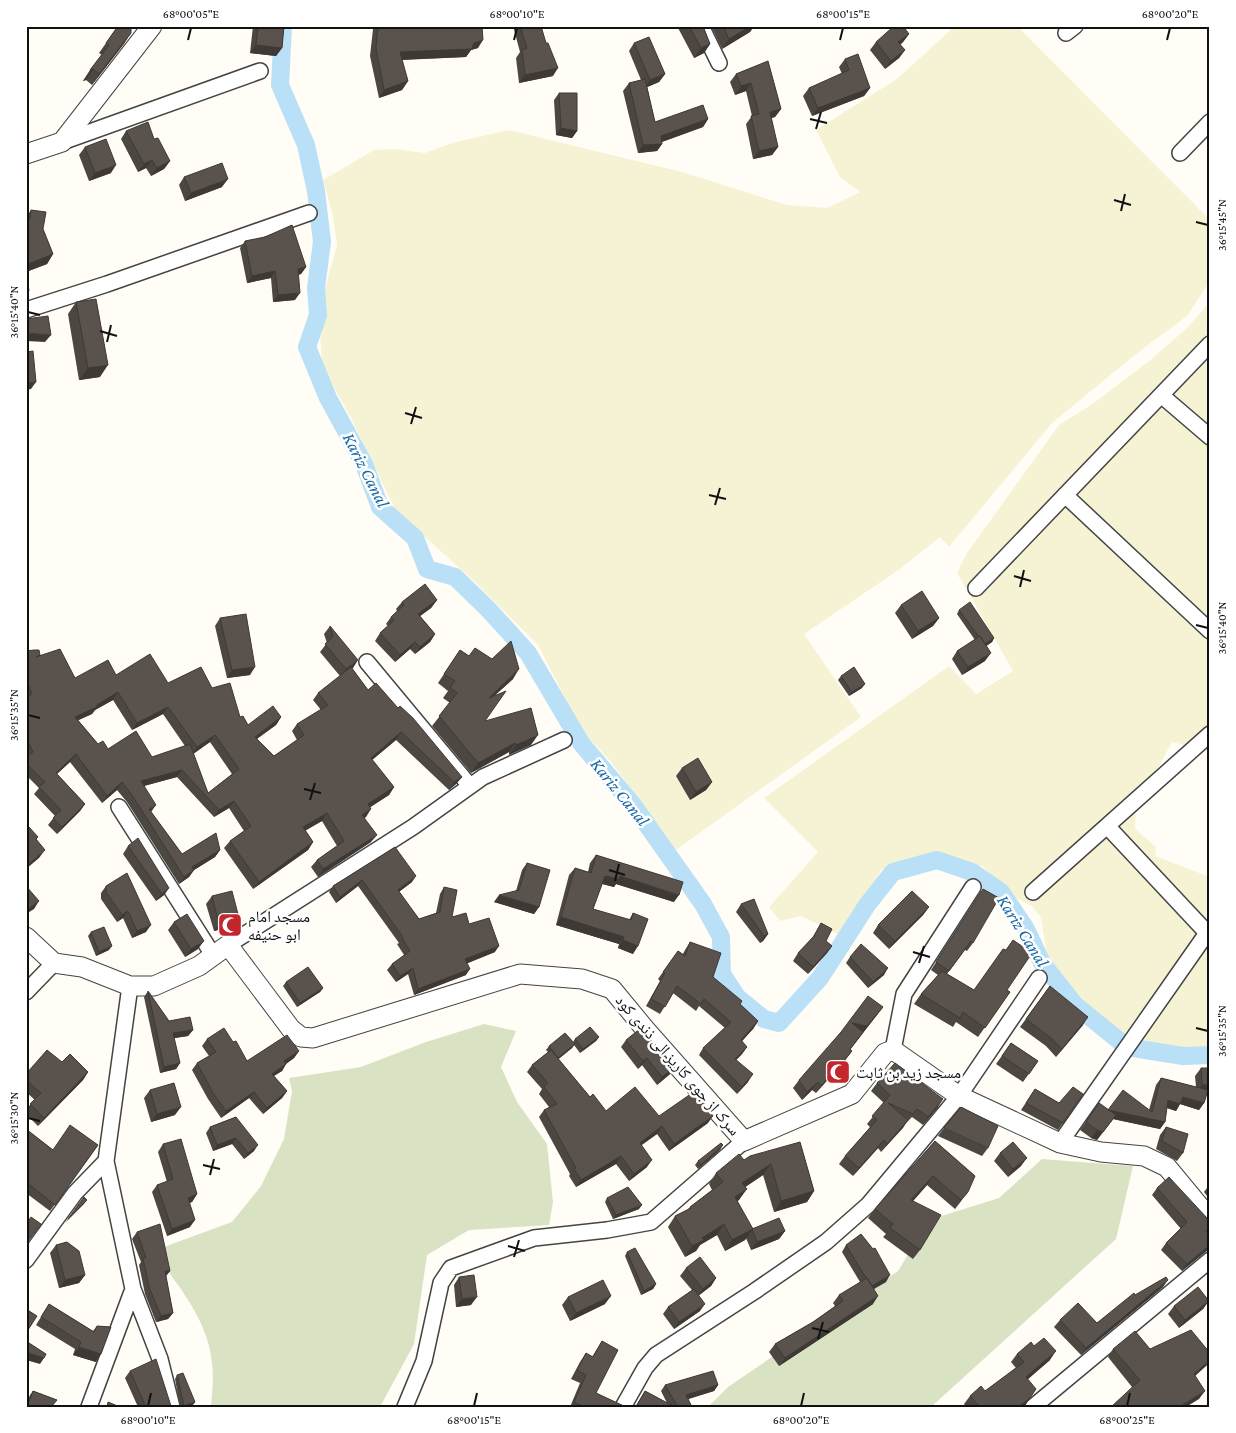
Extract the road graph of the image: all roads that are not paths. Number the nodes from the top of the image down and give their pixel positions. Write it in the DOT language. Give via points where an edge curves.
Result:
graph roads {
  1 [pos="152,26"];
  2 [pos="701,26"];
  3 [pos="719,63"];
  4 [pos="260,71"];
  5 [pos="1210,122"];
  6 [pos="62,142"];
  7 [pos="1180,153"];
  8 [pos="26,154"];
  9 [pos="309,213"];
  10 [pos="26,310"];
  11 [pos="1210,344"];
  12 [pos="1161,395"];
  13 [pos="1210,437"];
  14 [pos="1065,495"];
  15 [pos="976,588"];
  16 [pos="1210,631"];
  17 [pos="367,662"];
  18 [pos="1210,734"];
  19 [pos="564,740"];
  20 [pos="470,786"];
  21 [pos="119,807"];
  22 [pos="1107,826"];
  23 [pos="973,887"];
  24 [pos="1033,892"];
  25 [pos="1208,934"];
  26 [pos="26,937"];
  27 [pos="221,950"];
  28 [pos="54,963"];
  29 [pos="1040,978"];
  30 [pos="130,986"];
  31 [pos="26,992"];
  32 [pos="893,1050"];
  33 [pos="960,1096"];
  34 [pos="744,1141"];
  35 [pos="1060,1143"];
  36 [pos="106,1161"];
  37 [pos="1210,1219"];
  38 [pos="26,1260"];
  39 [pos="1210,1260"];
  40 [pos="132,1289"];
  41 [pos="89,1407"];
  42 [pos="172,1407"];
  43 [pos="405,1407"];
  44 [pos="623,1407"];
  45 [pos="1033,1407"];
  1 -- 6 [label="street"];
  2 -- 3 [label="street"];
  4 -- 6 [label="street"];
  5 -- 7 [label="street"];
  6 -- 8 [label="street"];
  9 -- 10 [label="street"];
  11 -- 12 [label="street"];
  12 -- 13 [label="street"];
  12 -- 14 [label="street"];
  14 -- 15 [label="street"];
  14 -- 16 [label="street"];
  17 -- 20 [label="street"];
  18 -- 22 [label="street"];
  19 -- 20 [label="street"];
  20 -- 27 [label="street" via="413,827"];
  21 -- 27 [label="street"];
  22 -- 24 [label="street"];
  22 -- 25 [label="street"];
  23 -- 32 [label="street" via="904,994"];
  25 -- 35 [label="street"];
  26 -- 28 [label="street"];
  27 -- 30 [label="street" via="199,966 154,986"];
  27 -- 34 [label="street, سرک از جوی کاریز الی ذندی کود" via="301,1037 313,1038 520,974 582,979 612,989"];
  28 -- 30 [label="street" via="82,967"];
  28 -- 31 [label="street"];
  29 -- 33 [label="street"];
  30 -- 36 [label="street"];
  32 -- 33 [label="street"];
  32 -- 34 [label="street, سرک از جوی کاریز الی ذندی کود" via="885,1053 852,1094"];
  33 -- 35 [label="street"];
  33 -- 44 [label="street" via="868,1205 826,1242 656,1355"];
  34 -- 43 [label="street" via="651,1222 534,1238 451,1268 441,1283 424,1361"];
  35 -- 37 [label="street" via="1101,1152 1144,1156 1167,1167"];
  36 -- 38 [label="street" via="75,1193"];
  36 -- 40 [label="street"];
  39 -- 45 [label="street"];
  40 -- 41 [label="street"];
  40 -- 42 [label="street" via="160,1359"];
}
